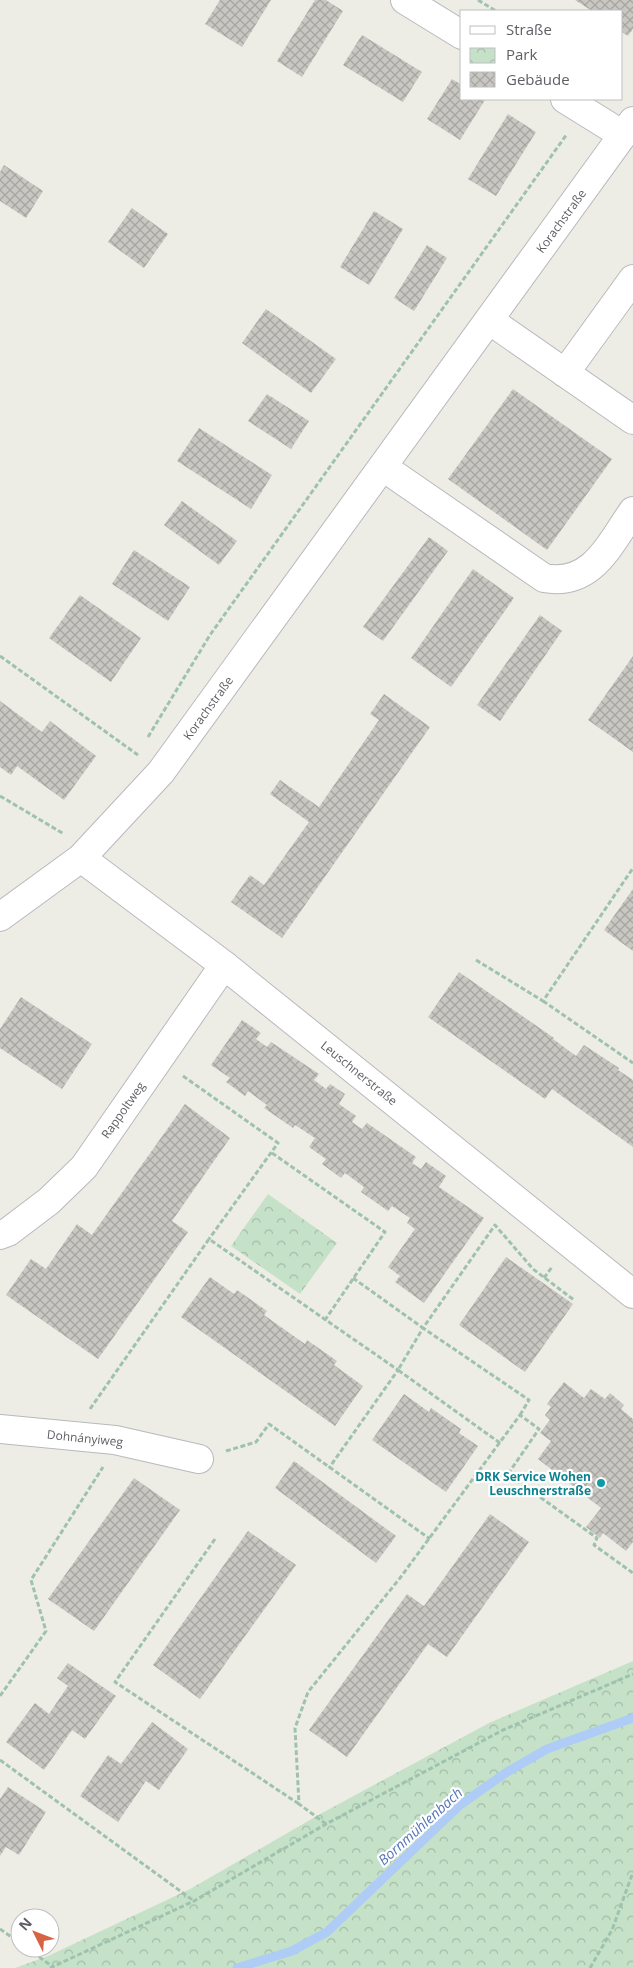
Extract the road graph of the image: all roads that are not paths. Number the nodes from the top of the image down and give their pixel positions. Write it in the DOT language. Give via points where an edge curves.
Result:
graph roads {
  1 [pos="405,0"];
  2 [pos="460,34"];
  3 [pos="574,104"];
  4 [pos="628,128"];
  5 [pos="633,278"];
  6 [pos="489,320"];
  7 [pos="565,373"];
  8 [pos="633,420"];
  9 [pos="383,467"];
  10 [pos="633,511"];
  11 [pos="86,854"];
  12 [pos="0,917"];
  13 [pos="224,965"];
  14 [pos="0,1235"];
  15 [pos="632,1289"];
  16 [pos="0,1429"];
  17 [pos="199,1459"];
  1 -- 2 [label="street"];
  3 -- 4 [label="street"];
  4 -- 6 [label="street, Korachstraße"];
  5 -- 7 [label="street"];
  6 -- 7 [label="street"];
  6 -- 9 [label="street, Korachstraße"];
  7 -- 8 [label="street"];
  9 -- 10 [label="street" via="544,578 559,581 574,579 596,563"];
  9 -- 11 [label="street, Korachstraße" via="161,772"];
  11 -- 12 [label="street, Korachstraße"];
  11 -- 13 [label="street, Leuschnerstraße"];
  13 -- 14 [label="street, Rappoltweg" via="84,1167 49,1201"];
  13 -- 15 [label="street, Leuschnerstraße"];
  16 -- 17 [label="street, Dohnányiweg" via="114,1440"];
}
